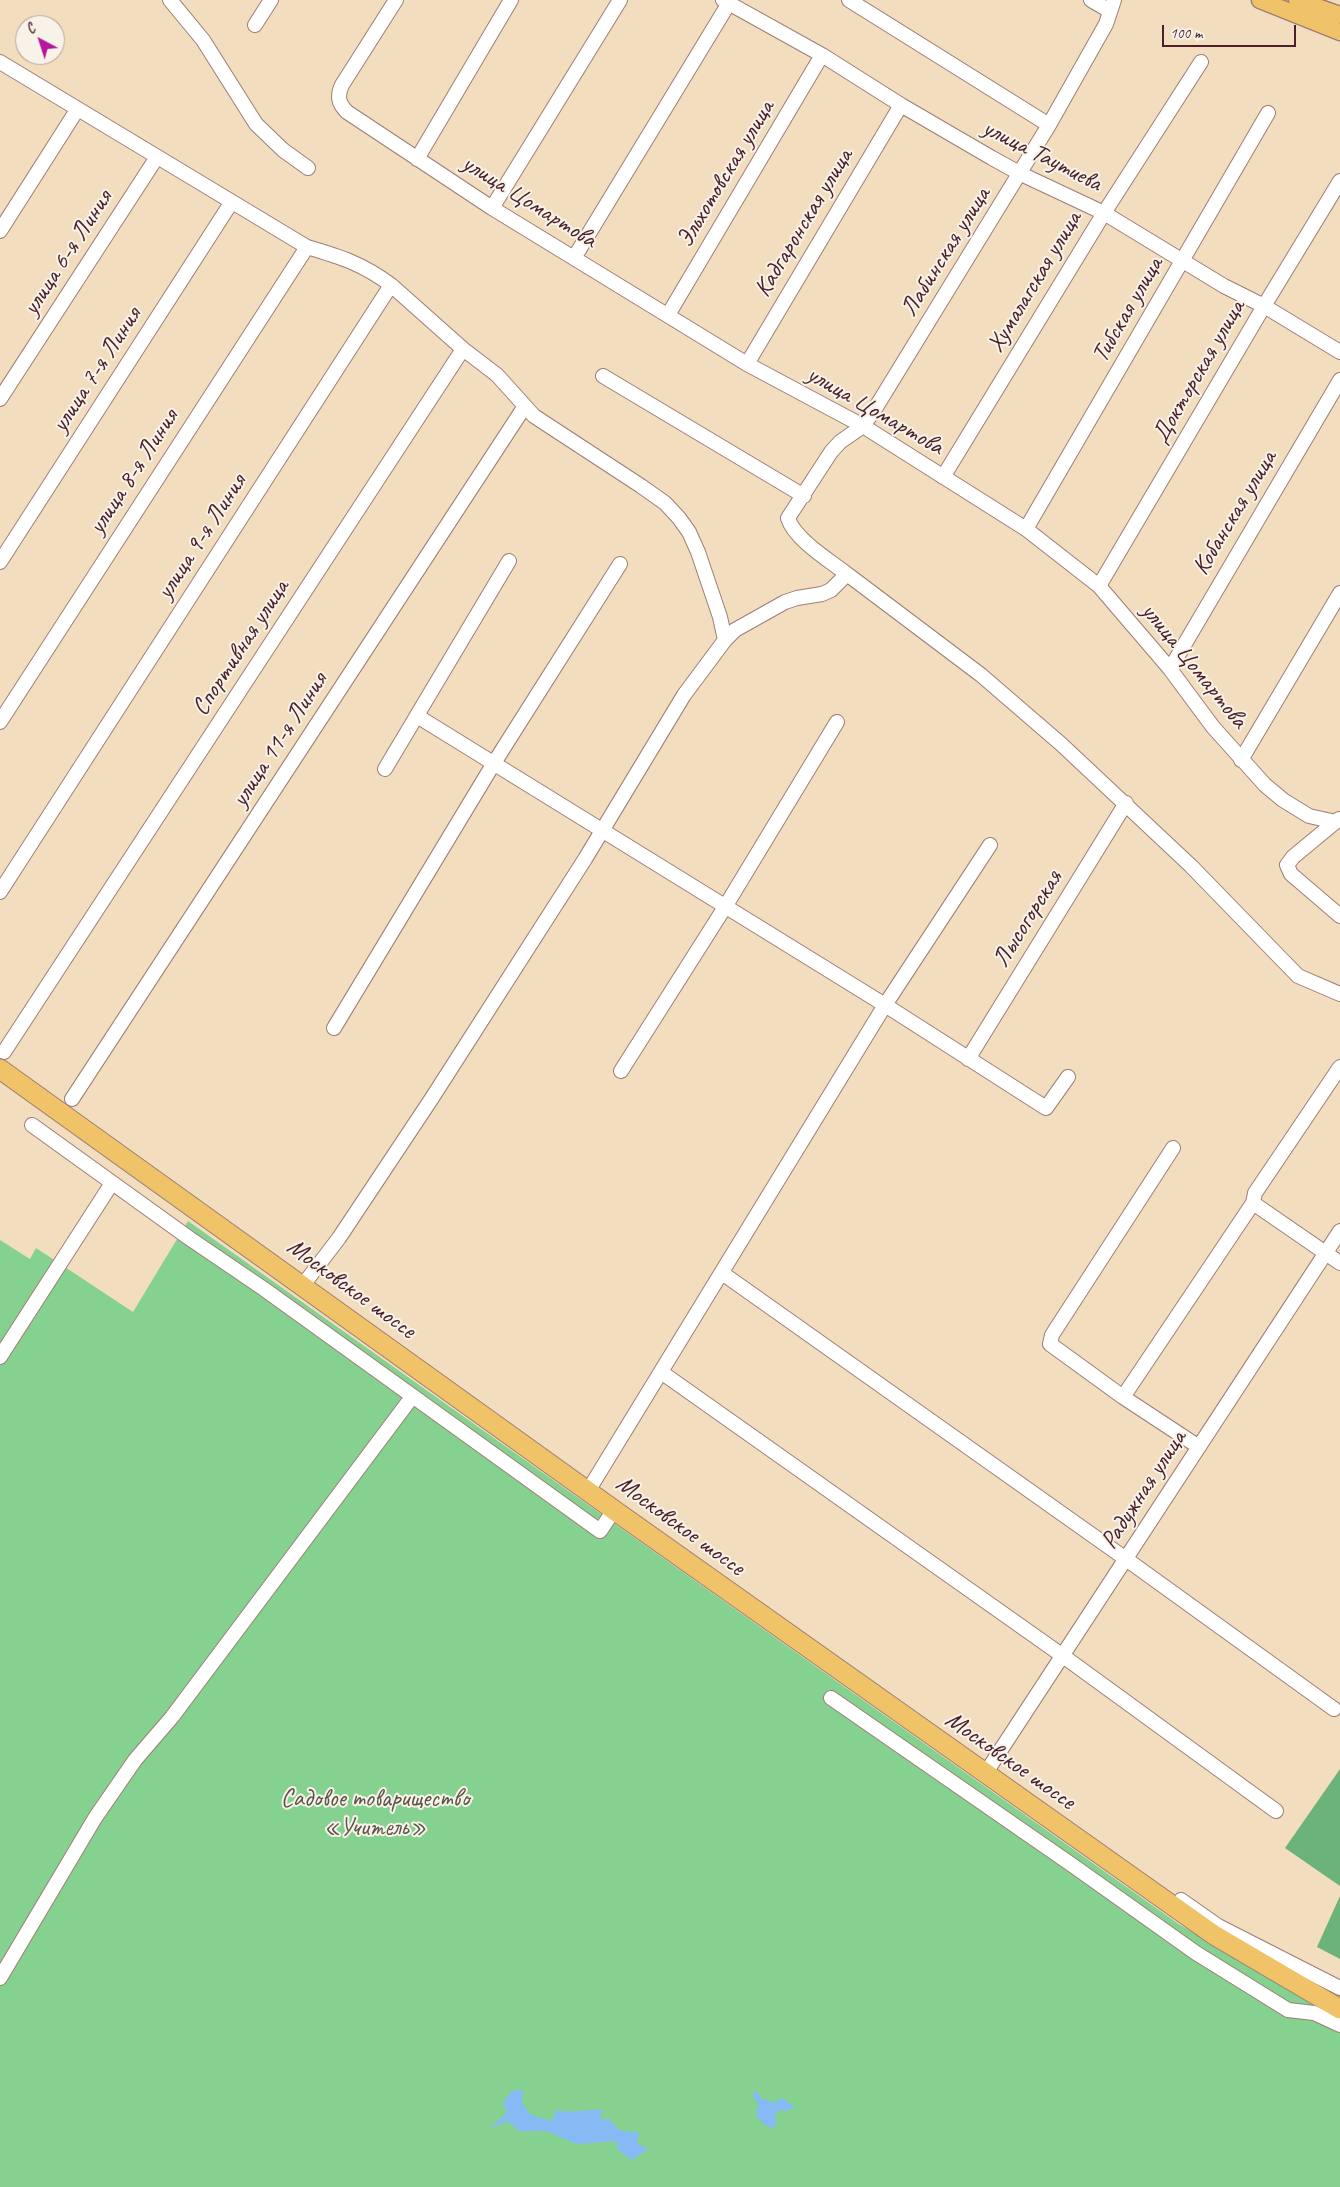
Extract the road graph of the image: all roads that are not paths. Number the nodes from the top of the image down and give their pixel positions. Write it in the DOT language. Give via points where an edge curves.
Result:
graph roads {
  1 [pos="170,0"];
  2 [pos="271,0"];
  3 [pos="396,0"];
  4 [pos="511,0"];
  5 [pos="620,0"];
  6 [pos="849,0"];
  7 [pos="1091,0"];
  8 [pos="1260,0"];
  9 [pos="1297,0"];
  10 [pos="726,2"];
  11 [pos="1112,6"];
  12 [pos="1340,15"];
  13 [pos="255,25"];
  14 [pos="1340,32"];
  15 [pos="822,55"];
  16 [pos="1201,62"];
  17 [pos="1,65"];
  18 [pos="901,105"];
  19 [pos="77,110"];
  20 [pos="1268,113"];
  21 [pos="1050,125"];
  22 [pos="157,157"];
  23 [pos="417,159"];
  24 [pos="308,168"];
  25 [pos="1021,174"];
  26 [pos="1340,181"];
  27 [pos="231,203"];
  28 [pos="492,208"];
  29 [pos="1104,213"];
  30 [pos="0,231"];
  31 [pos="307,247"];
  32 [pos="574,258"];
  33 [pos="1182,261"];
  34 [pos="392,285"];
  35 [pos="1264,306"];
  36 [pos="668,315"];
  37 [pos="464,349"];
  38 [pos="1340,352"];
  39 [pos="747,364"];
  40 [pos="603,376"];
  41 [pos="1340,380"];
  42 [pos="0,399"];
  43 [pos="525,406"];
  44 [pos="863,426"];
  45 [pos="944,477"];
  46 [pos="804,496"];
  47 [pos="1026,529"];
  48 [pos="509,561"];
  49 [pos="0,562"];
  50 [pos="620,564"];
  51 [pos="847,574"];
  52 [pos="1099,586"];
  53 [pos="1340,593"];
  54 [pos="725,640"];
  55 [pos="1170,669"];
  56 [pos="416,716"];
  57 [pos="0,722"];
  58 [pos="837,722"];
  59 [pos="1241,760"];
  60 [pos="494,763"];
  61 [pos="385,769"];
  62 [pos="1126,803"];
  63 [pos="1338,821"];
  64 [pos="601,831"];
  65 [pos="990,845"];
  66 [pos="0,892"];
  67 [pos="726,907"];
  68 [pos="1340,916"];
  69 [pos="1340,994"];
  70 [pos="885,1005"];
  71 [pos="334,1028"];
  72 [pos="968,1058"];
  73 [pos="2,1060"];
  74 [pos="1340,1067"];
  75 [pos="621,1071"];
  76 [pos="1068,1077"];
  77 [pos="72,1099"];
  78 [pos="32,1125"];
  79 [pos="1173,1148"];
  80 [pos="112,1183"];
  81 [pos="1253,1203"];
  82 [pos="1340,1231"];
  83 [pos="1325,1253"];
  84 [pos="1340,1263"];
  85 [pos="722,1273"];
  86 [pos="303,1285"];
  87 [pos="0,1357"];
  88 [pos="661,1372"];
  89 [pos="412,1397"];
  90 [pos="1124,1397"];
  91 [pos="1199,1447"];
  92 [pos="588,1491"];
  93 [pos="614,1510"];
  94 [pos="1126,1559"];
  95 [pos="1063,1656"];
  96 [pos="831,1698"];
  97 [pos="1334,1709"];
  98 [pos="987,1770"];
  99 [pos="1276,1811"];
  100 [pos="0,1978"];
  101 [pos="1340,1988"];
  102 [pos="1340,2010"];
  103 [pos="1340,2026"];
  1 -- 24 [label="street" via="204,40 256,124"];
  2 -- 13 [label="street"];
  3 -- 23 [label="street, улица Цомартова" via="342,85 338,98 347,112"];
  4 -- 23 [label="street"];
  5 -- 28 [label="street"];
  6 -- 21 [label="street"];
  7 -- 11 [label="street"];
  8 -- 14 [label="main road"];
  9 -- 12 [label="main road"];
  10 -- 15 [label="street, улица Таутиева"];
  10 -- 32 [label="street"];
  11 -- 21 [label="street, Лабинская улица" via="1106,24"];
  15 -- 18 [label="street, улица Таутиева"];
  15 -- 36 [label="street, Эльхотовская улица"];
  16 -- 29 [label="street, Хумалагская улица"];
  17 -- 19 [label="street"];
  18 -- 25 [label="street, улица Таутиева"];
  18 -- 39 [label="street, Кадгаронская улица"];
  19 -- 22 [label="street"];
  19 -- 30 [label="street"];
  20 -- 33 [label="street, Тибская улица"];
  21 -- 25 [label="street, Лабинская улица"];
  22 -- 27 [label="street"];
  22 -- 42 [label="street, улица 6-я Линия"];
  23 -- 28 [label="street, улица Цомартова"];
  25 -- 29 [label="street, улица Таутиева"];
  25 -- 44 [label="street, Лабинская улица"];
  26 -- 35 [label="street, Докторская улица"];
  27 -- 31 [label="street"];
  27 -- 49 [label="street, улица 7-я Линия"];
  28 -- 32 [label="street, улица Цомартова"];
  29 -- 33 [label="street, улица Таутиева"];
  29 -- 45 [label="street, Хумалагская улица"];
  31 -- 34 [label="street" via="370,269"];
  31 -- 57 [label="street, улица 8-я Линия"];
  32 -- 36 [label="street, улица Цомартова"];
  33 -- 35 [label="street, улица Таутиева"];
  33 -- 47 [label="street, Тибская улица"];
  34 -- 37 [label="street"];
  34 -- 66 [label="street, улица 9-я Линия"];
  35 -- 38 [label="street, улица Таутиева"];
  35 -- 52 [label="street, Докторская улица"];
  36 -- 39 [label="street, улица Цомартова"];
  37 -- 43 [label="street" via="497,375"];
  37 -- 73 [label="street, Спортивная улица"];
  39 -- 44 [label="street, улица Цомартова"];
  40 -- 46 [label="street"];
  41 -- 55 [label="street, Кобанская улица"];
  43 -- 54 [label="street" via="541,421 641,486 679,518 698,552"];
  43 -- 77 [label="street, улица 11-я Линия"];
  44 -- 45 [label="street, улица Цомартова"];
  44 -- 46 [label="street, Лабинская улица" via="840,442"];
  45 -- 47 [label="street, улица Цомартова"];
  46 -- 51 [label="street, Лабинская улица" via="788,518 790,527"];
  47 -- 52 [label="street, улица Цомартова"];
  48 -- 56 [label="street"];
  50 -- 60 [label="street"];
  51 -- 54 [label="street" via="831,590 785,602 735,630"];
  51 -- 62 [label="street" via="981,675"];
  52 -- 55 [label="street, улица Цомартова"];
  53 -- 59 [label="street"];
  54 -- 64 [label="street" via="684,695"];
  55 -- 59 [label="street, улица Цомартова"];
  56 -- 60 [label="street"];
  56 -- 61 [label="street"];
  58 -- 67 [label="street"];
  59 -- 63 [label="street, улица Цомартова" via="1283,800 1310,816"];
  60 -- 64 [label="street"];
  60 -- 71 [label="street"];
  62 -- 69 [label="street" via="1298,976"];
  62 -- 72 [label="street, Лысогорская"];
  63 -- 68 [label="street" via="1287,866 1291,874"];
  64 -- 67 [label="street"];
  64 -- 86 [label="street" via="432,1098 339,1238"];
  65 -- 70 [label="street"];
  67 -- 70 [label="street"];
  67 -- 75 [label="street"];
  70 -- 72 [label="street"];
  70 -- 85 [label="street"];
  72 -- 76 [label="street" via="1046,1108"];
  73 -- 86 [label="highway, Московское шоссе"];
  74 -- 81 [label="street" via="1255,1193"];
  78 -- 80 [label="street"];
  79 -- 90 [label="street" via="1052,1335 1050,1344"];
  80 -- 87 [label="street"];
  80 -- 89 [label="street"];
  81 -- 83 [label="street"];
  81 -- 90 [label="street"];
  82 -- 83 [label="street, Радужная улица"];
  83 -- 84 [label="street"];
  83 -- 91 [label="street, Радужная улица"];
  85 -- 88 [label="street"];
  85 -- 94 [label="street"];
  86 -- 92 [label="highway, Московское шоссе"];
  88 -- 92 [label="street"];
  88 -- 95 [label="street"];
  89 -- 93 [label="street" via="600,1531"];
  89 -- 100 [label="street" via="172,1716 135,1760 95,1818"];
  90 -- 91 [label="street"];
  91 -- 94 [label="street, Радужная улица"];
  92 -- 93 [label="highway, Московское шоссе"];
  93 -- 98 [label="highway, Московское шоссе"];
  94 -- 95 [label="street, Радужная улица"];
  94 -- 97 [label="street"];
  95 -- 98 [label="street, Радужная улица"];
  95 -- 99 [label="street"];
  96 -- 103 [label="street" via="1196,1953 1288,2010 1314,2013"];
  98 -- 101 [label="street" via="1218,1926"];
  98 -- 102 [label="highway, Московское шоссе" via="1214,1935"];
}
